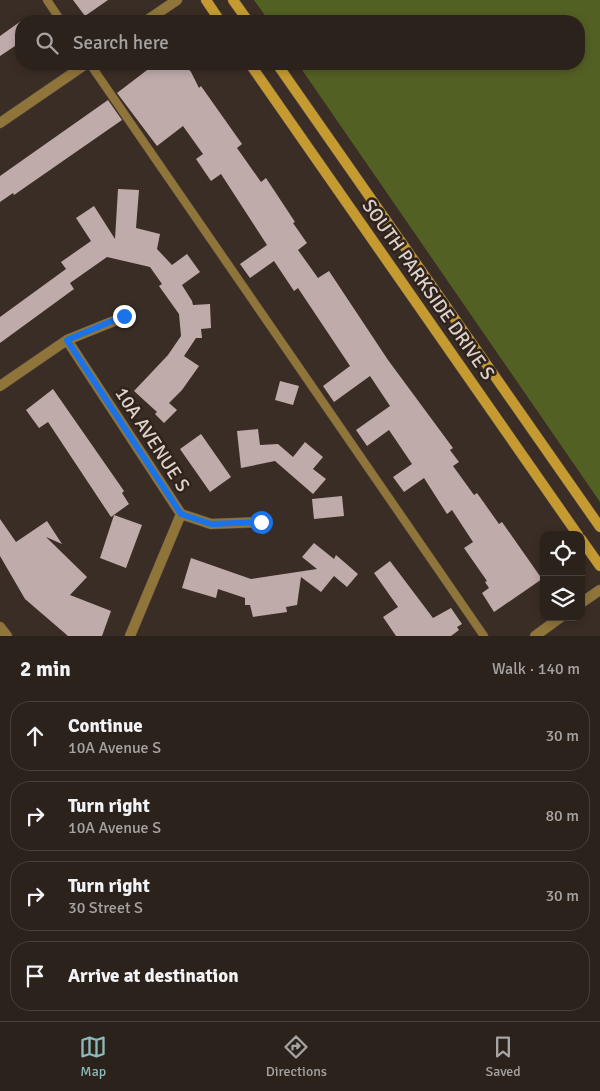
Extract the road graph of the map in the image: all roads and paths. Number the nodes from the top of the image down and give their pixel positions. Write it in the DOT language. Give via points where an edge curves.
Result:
graph roads {
  1 [pos="47,0"];
  2 [pos="177,0"];
  3 [pos="206,0"];
  4 [pos="233,0"];
  5 [pos="57,15"];
  6 [pos="155,15"];
  7 [pos="216,15"];
  8 [pos="244,15"];
  9 [pos="77,70"];
  10 [pos="94,70"];
  11 [pos="254,70"];
  12 [pos="281,70"];
  13 [pos="0,123"];
  14 [pos="124,316"];
  15 [pos="67,340"];
  16 [pos="0,386"];
  17 [pos="181,514"];
  18 [pos="261,522"];
  19 [pos="600,527"];
  20 [pos="575,531"];
  21 [pos="585,545"];
  22 [pos="600,566"];
  23 [pos="600,590"];
  24 [pos="585,600"];
  25 [pos="556,621"];
  26 [pos="0,627"];
  27 [pos="7,636"];
  28 [pos="130,636"];
  29 [pos="484,636"];
  30 [pos="535,636"];
  1 -- 5 [label="lane"];
  2 -- 6 [label="street"];
  3 -- 7 [label="main road"];
  4 -- 8 [label="main road"];
  9 -- 13 [label="street"];
  10 -- 29 [label="lane"];
  11 -- 20 [label="main road, SOUTH PARKSIDE DRIVE S"];
  12 -- 19 [label="main road, SOUTH PARKSIDE DRIVE S"];
  14 -- 15 [label="street"];
  15 -- 16 [label="street"];
  15 -- 17 [label="street, 10A AVENUE S"];
  17 -- 18 [label="street, 10A AVENUE S" via="211,524"];
  17 -- 28 [label="street"];
  21 -- 22 [label="main road"];
  23 -- 24 [label="street"];
  25 -- 30 [label="street"];
  26 -- 27 [label="street"];
}
